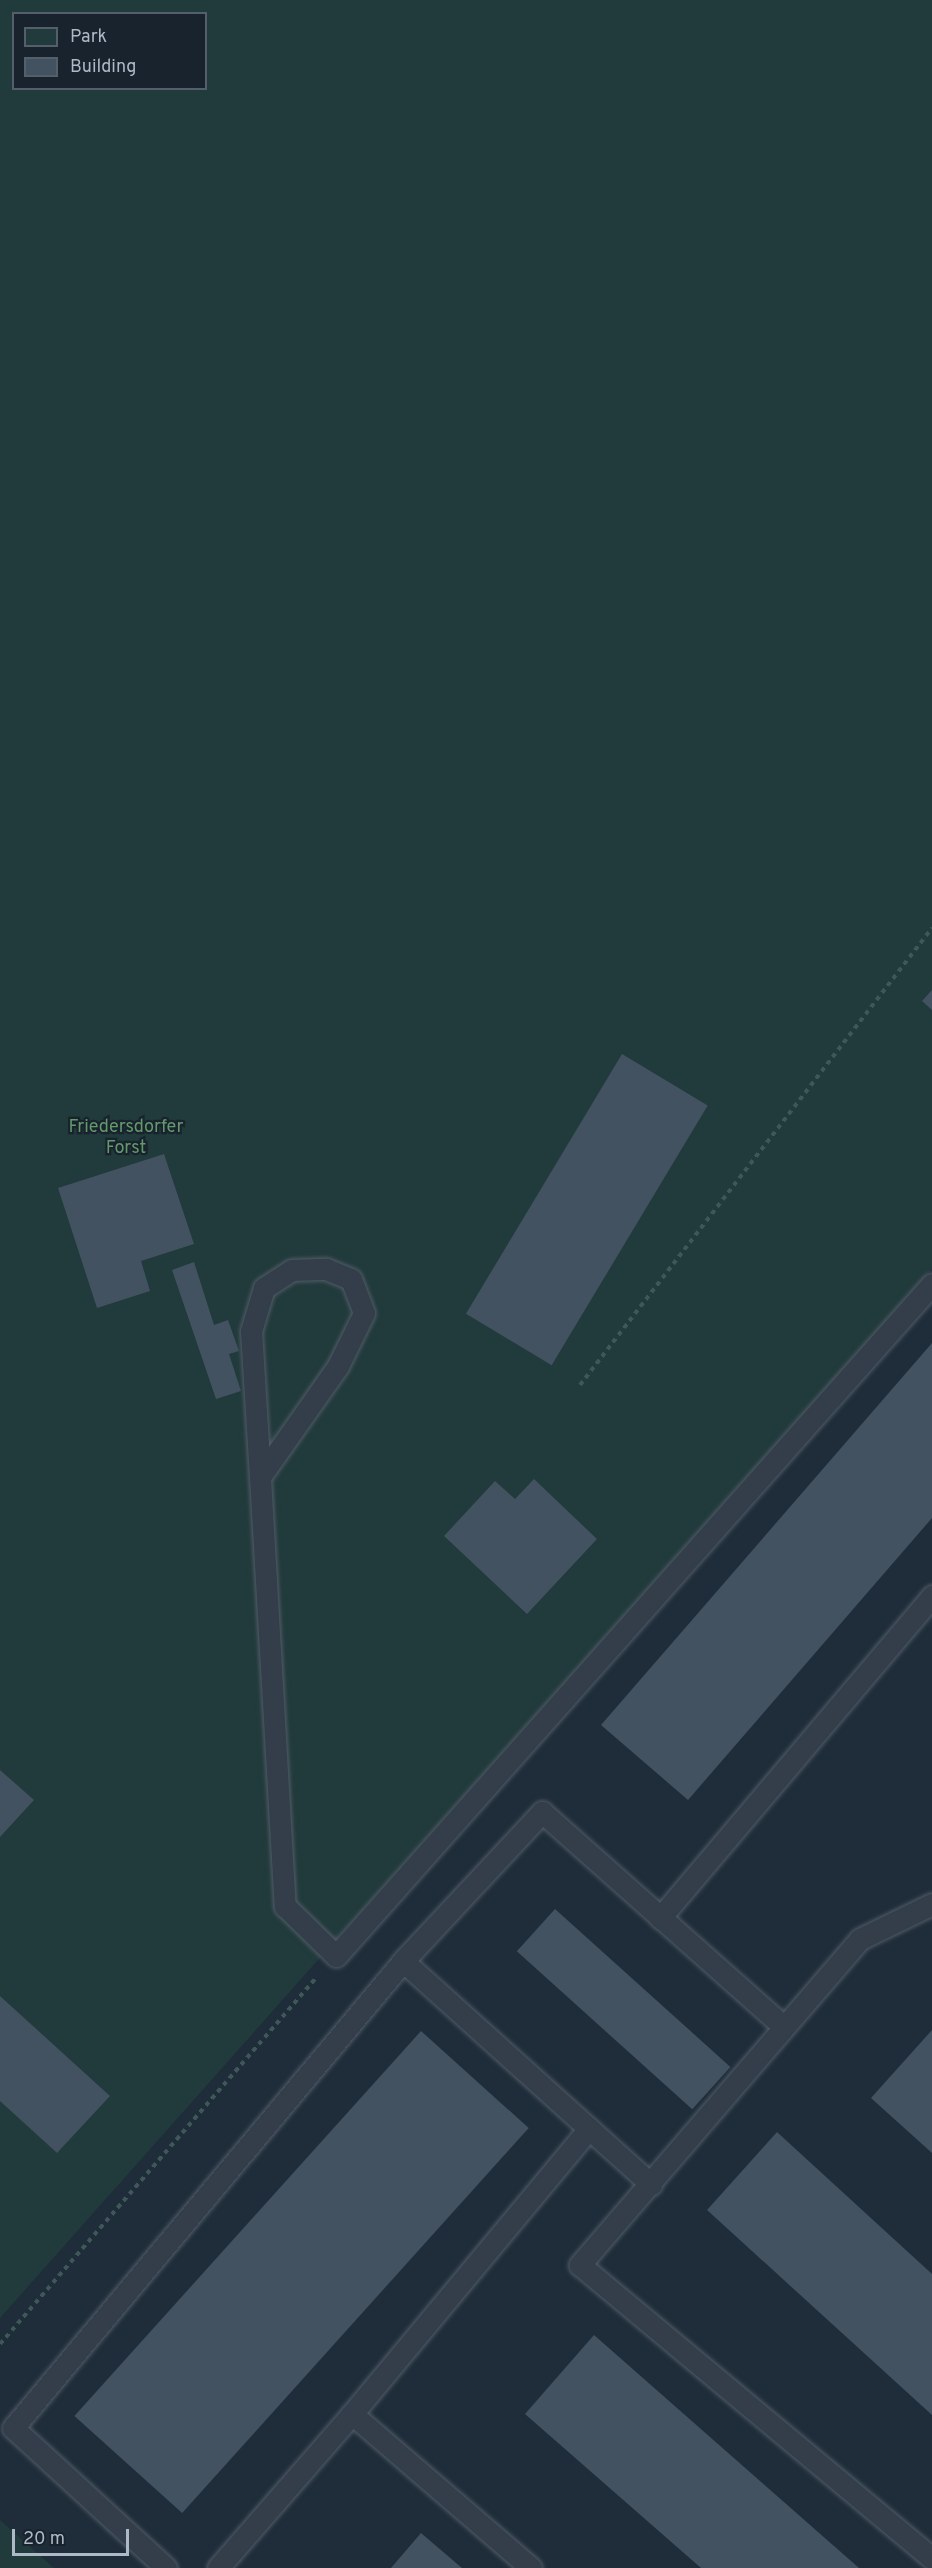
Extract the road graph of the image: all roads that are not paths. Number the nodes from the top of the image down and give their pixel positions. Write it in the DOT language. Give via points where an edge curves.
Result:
graph roads {
  1 [pos="932,1284"];
  2 [pos="260,1477"];
  3 [pos="932,1596"];
  4 [pos="932,1905"];
  5 [pos="660,1918"];
  6 [pos="403,1961"];
  7 [pos="783,2026"];
  8 [pos="590,2129"];
  9 [pos="651,2184"];
  10 [pos="352,2414"];
  11 [pos="932,2558"];
  12 [pos="166,2568"];
  13 [pos="218,2568"];
  14 [pos="531,2568"];
  1 -- 2 [label="lane" via="336,1956 285,1906"];
  2 -- 2 [label="lane" via="338,1366 364,1313 351,1279 326,1269 292,1269 264,1288 251,1331"];
  3 -- 5 [label="lane"];
  4 -- 7 [label="lane" via="860,1939"];
  5 -- 6 [label="lane" via="542,1812"];
  5 -- 7 [label="lane"];
  6 -- 8 [label="lane"];
  6 -- 12 [label="lane" via="13,2428"];
  7 -- 9 [label="lane"];
  8 -- 9 [label="lane"];
  8 -- 10 [label="lane"];
  9 -- 11 [label="lane" via="580,2265"];
  10 -- 13 [label="lane"];
  10 -- 14 [label="lane"];
}
